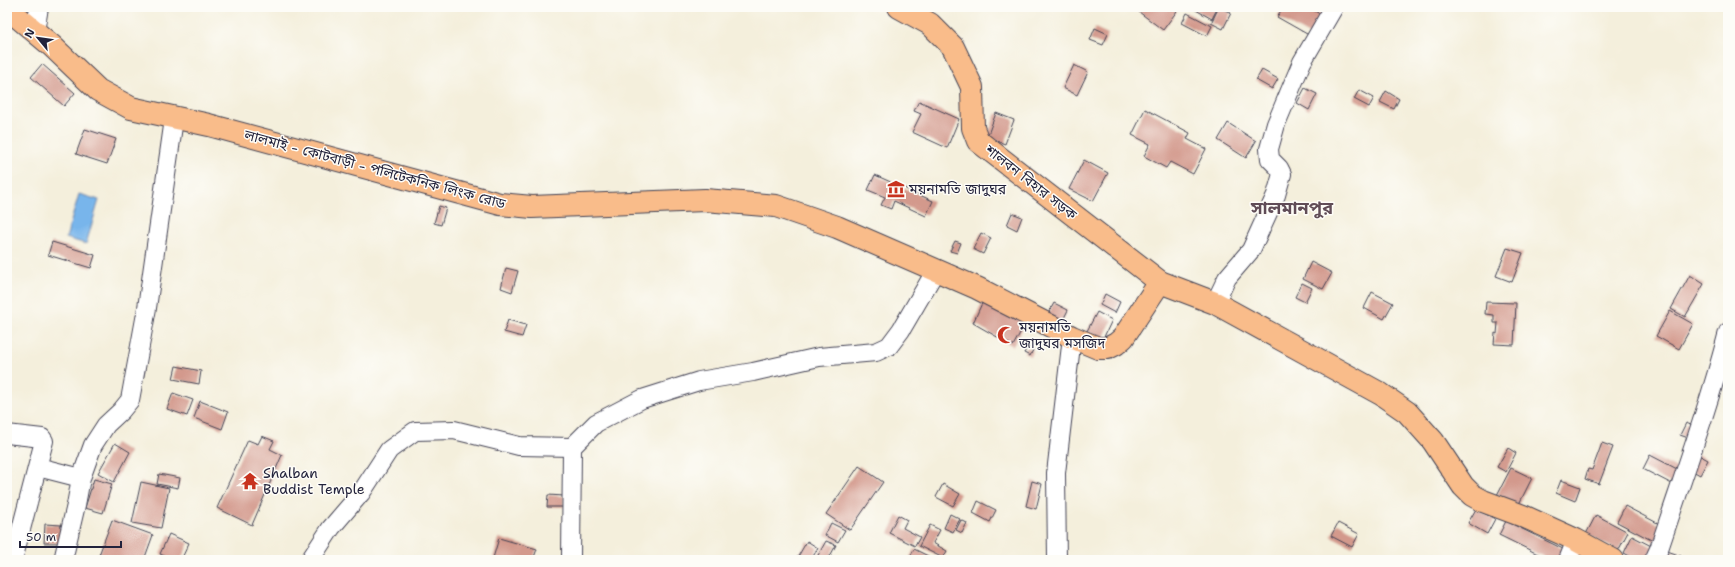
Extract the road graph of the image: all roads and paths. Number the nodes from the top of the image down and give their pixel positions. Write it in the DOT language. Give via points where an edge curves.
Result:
graph roads {
  1 [pos="39,7"];
  2 [pos="899,7"];
  3 [pos="1334,7"];
  4 [pos="7,8"];
  5 [pos="36,32"];
  6 [pos="174,119"];
  7 [pos="936,270"];
  8 [pos="1160,282"];
  9 [pos="1215,303"];
  10 [pos="1728,332"];
  11 [pos="1072,337"];
  12 [pos="7,434"];
  13 [pos="572,447"];
  14 [pos="38,467"];
  15 [pos="81,478"];
  16 [pos="1576,540"];
  17 [pos="13,560"];
  18 [pos="63,560"];
  19 [pos="310,560"];
  20 [pos="571,560"];
  21 [pos="1057,560"];
  22 [pos="1568,560"];
  23 [pos="1613,560"];
  24 [pos="1654,560"];
  1 -- 5 [label="street"];
  2 -- 8 [label="main road, শালবন বিহার সড়ক" via="930,24 953,46 972,87 973,128 978,141"];
  3 -- 9 [label="street" via="1302,62 1276,124 1269,149 1270,159 1282,174 1273,202 1251,250 1227,278"];
  4 -- 5 [label="main road, লালমাই - কোটবাড়ী - পলিটেকনিক লিংক রোড"];
  5 -- 6 [label="main road, লালমাই - কোটবাড়ী - পলিটেকনিক লিংক রোড" via="98,90 130,108"];
  6 -- 7 [label="main road, লালমাই - কোটবাড়ী - পলিটেকনিক লিংক রোড" via="209,125 500,204 532,207 705,200 776,206 837,227"];
  6 -- 15 [label="street" via="147,308 130,400 106,425 93,445"];
  7 -- 11 [label="main road, লালমাই - কোটবাড়ী - পলিটেকনিক লিংক রোড"];
  7 -- 13 [label="street" via="889,346 876,352 819,357 692,383 642,399 596,423"];
  8 -- 9 [label="main road"];
  8 -- 11 [label="main road, লালমাই - কোটবাড়ী - পলিটেকনিক লিংক রোড" via="1132,326 1116,344 1108,348 1098,348"];
  9 -- 16 [label="main road" via="1381,394 1407,412 1433,441 1463,486 1472,495"];
  10 -- 24 [label="street" via="1692,456"];
  11 -- 21 [label="street" via="1056,473"];
  12 -- 14 [label="street" via="42,438 44,447"];
  13 -- 19 [label="street" via="518,446 454,430 414,431 389,450 361,493 331,528"];
  13 -- 20 [label="street"];
  14 -- 15 [label="street"];
  14 -- 17 [label="street"];
  15 -- 18 [label="street"];
  16 -- 22 [label="street"];
  16 -- 23 [label="main road"];
}
